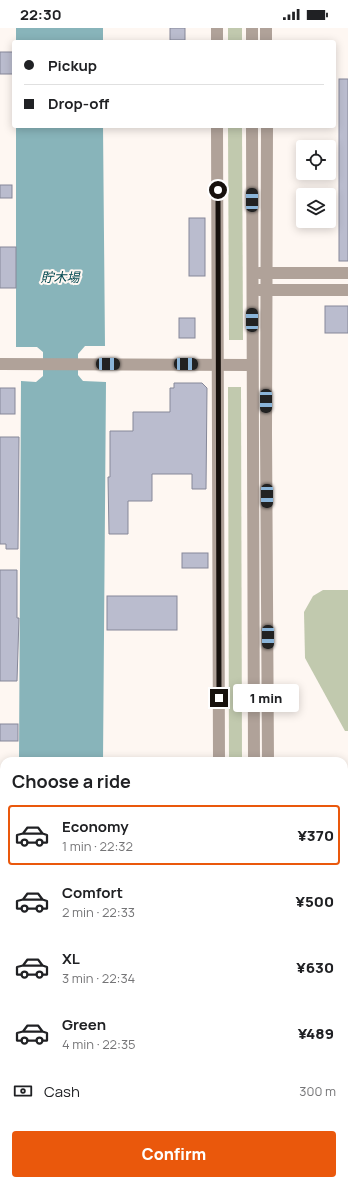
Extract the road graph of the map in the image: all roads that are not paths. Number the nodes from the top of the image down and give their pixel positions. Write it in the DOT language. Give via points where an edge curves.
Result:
graph roads {
  1 [pos="217,28"];
  2 [pos="252,28"];
  3 [pos="266,28"];
  4 [pos="217,40"];
  5 [pos="252,40"];
  6 [pos="266,40"];
  7 [pos="217,128"];
  8 [pos="252,128"];
  9 [pos="267,128"];
  10 [pos="252,273"];
  11 [pos="267,273"];
  12 [pos="348,273"];
  13 [pos="267,290"];
  14 [pos="348,290"];
  15 [pos="252,291"];
  16 [pos="0,364"];
  17 [pos="218,365"];
  18 [pos="252,365"];
  19 [pos="219,757"];
  20 [pos="254,757"];
  21 [pos="268,757"];
  1 -- 4 [label="street"];
  2 -- 5 [label="street"];
  3 -- 6 [label="street"];
  7 -- 17 [label="street"];
  8 -- 10 [label="street"];
  9 -- 11 [label="street"];
  10 -- 11 [label="street"];
  10 -- 15 [label="street"];
  11 -- 12 [label="street"];
  11 -- 13 [label="street"];
  13 -- 14 [label="street"];
  13 -- 15 [label="street"];
  13 -- 21 [label="street"];
  15 -- 18 [label="street"];
  16 -- 17 [label="street"];
  17 -- 18 [label="street"];
  17 -- 19 [label="street"];
  18 -- 20 [label="street"];
}
